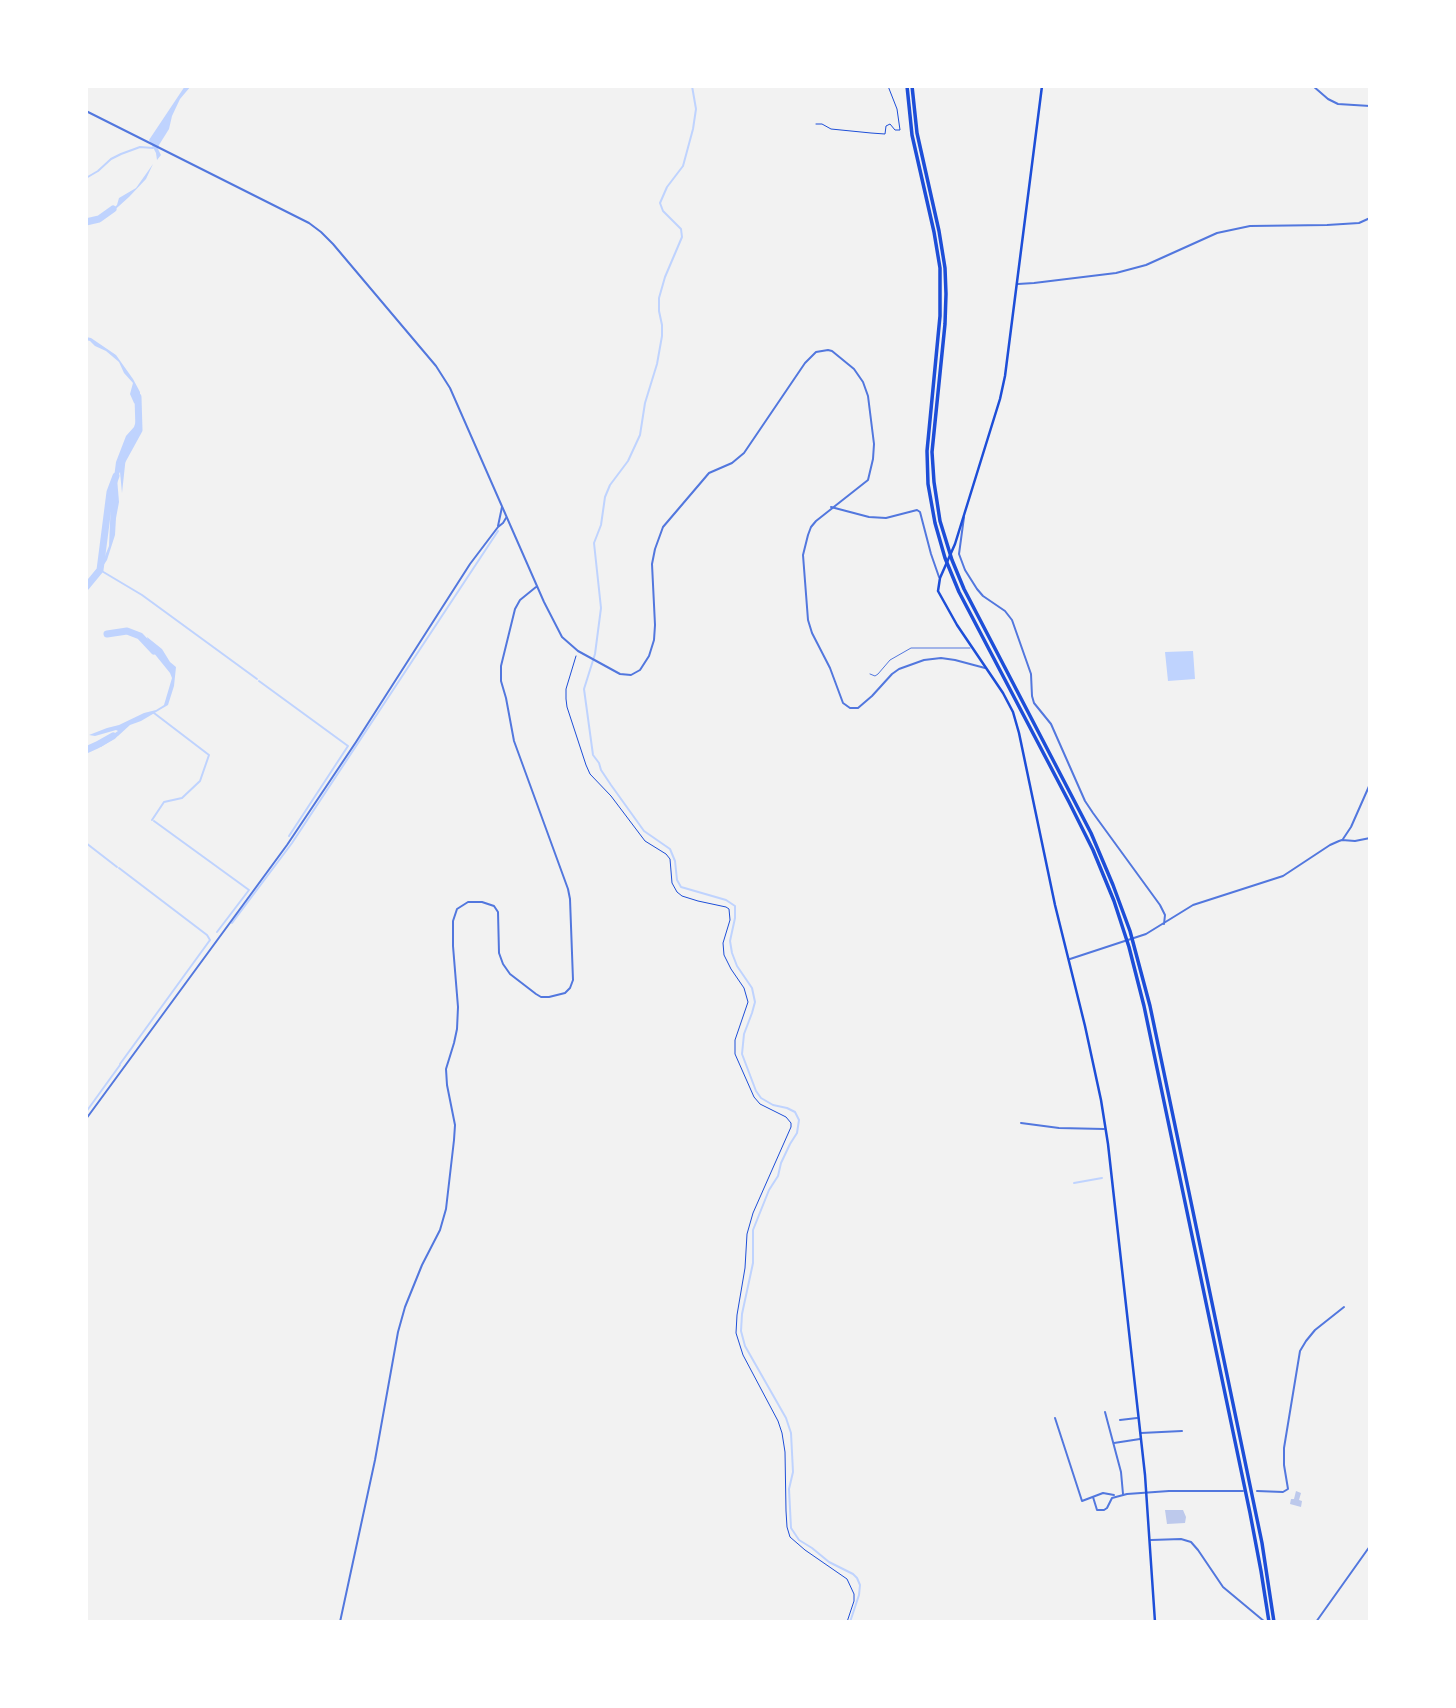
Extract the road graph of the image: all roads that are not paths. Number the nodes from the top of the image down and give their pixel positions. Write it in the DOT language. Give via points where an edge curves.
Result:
graph roads {
  1 [pos="909,86"];
  2 [pos="1042,86"];
  3 [pos="1313,86"];
  4 [pos="1370,106"];
  5 [pos="86,111"];
  6 [pos="1370,218"];
  7 [pos="1017,284"];
  8 [pos="502,505"];
  9 [pos="831,507"];
  10 [pos="964,515"];
  11 [pos="507,516"];
  12 [pos="499,524"];
  13 [pos="512,528"];
  14 [pos="940,578"];
  15 [pos="537,586"];
  16 [pos="972,648"];
  17 [pos="986,668"];
  18 [pos="870,674"];
  19 [pos="1370,784"];
  20 [pos="1370,838"];
  21 [pos="1342,840"];
  22 [pos="1164,924"];
  23 [pos="1069,959"];
  24 [pos="86,1119"];
  25 [pos="1021,1123"];
  26 [pos="1106,1129"];
  27 [pos="1345,1307"];
  28 [pos="1105,1412"];
  29 [pos="1055,1418"];
  30 [pos="1138,1418"];
  31 [pos="1121,1420"];
  32 [pos="1182,1431"];
  33 [pos="1140,1433"];
  34 [pos="1141,1438"];
  35 [pos="1113,1443"];
  36 [pos="1243,1491"];
  37 [pos="1257,1491"];
  38 [pos="1146,1492"];
  39 [pos="1123,1495"];
  40 [pos="1117,1496"];
  41 [pos="1093,1497"];
  42 [pos="1150,1540"];
  43 [pos="1370,1546"];
  44 [pos="340,1622"];
  45 [pos="1155,1622"];
  46 [pos="1267,1622"];
  47 [pos="1274,1622"];
  48 [pos="1316,1622"];
  1 -- 46 [label="highway" via="912,135 940,276 927,445 935,523 959,592 1093,850 1129,947 1251,1513"];
  1 -- 47 [label="highway" via="945,268 945,324 932,452 940,521 967,595 1094,841 1133,941 1251,1489"];
  2 -- 7 [label="main road"];
  3 -- 4 [label="street" via="1338,104"];
  5 -- 8 [label="street" via="309,223 332,242 436,366"];
  6 -- 7 [label="street" via="1359,223 1250,226 1217,233 1146,265 1116,273"];
  7 -- 10 [label="main road" via="1000,399"];
  8 -- 11 [label="street"];
  8 -- 12 [label="street"];
  9 -- 14 [label="street" via="886,518 917,510"];
  9 -- 15 [label="street" via="868,480 874,444 863,382 832,351 821,350 805,363 744,453 709,473 663,527 652,564 653,645 636,674 620,674 562,637"];
  9 -- 17 [label="street" via="811,527 803,562 811,633 844,706 861,706 900,669 924,660 941,658"];
  10 -- 14 [label="main road"];
  10 -- 22 [label="street" via="960,554 964,570 976,589 1012,620 1031,674 1034,704 1051,724 1085,801 1160,905"];
  11 -- 12 [label="street"];
  11 -- 13 [label="street"];
  12 -- 13 [label="street"];
  12 -- 24 [label="street" via="286,845"];
  13 -- 15 [label="street"];
  14 -- 16 [label="main road" via="938,592"];
  15 -- 44 [label="street" via="515,609 501,681 514,741 568,890 573,980 565,993 536,994 503,964 494,906 468,902 457,909 453,921 457,1029 446,1069 454,1140 446,1209 398,1332"];
  16 -- 17 [label="main road"];
  16 -- 18 [label="lane" via="911,648 875,676"];
  17 -- 23 [label="main road" via="1009,702 1016,722"];
  19 -- 21 [label="street"];
  20 -- 21 [label="street"];
  21 -- 22 [label="street" via="1283,876 1193,905"];
  22 -- 23 [label="street"];
  23 -- 26 [label="main road"];
  25 -- 26 [label="street"];
  26 -- 30 [label="main road"];
  27 -- 37 [label="street" via="1315,1330 1300,1351 1284,1448 1288,1489"];
  28 -- 35 [label="street"];
  29 -- 41 [label="street" via="1082,1501"];
  30 -- 31 [label="street"];
  30 -- 33 [label="main road"];
  32 -- 33 [label="street"];
  33 -- 34 [label="main road"];
  34 -- 35 [label="street"];
  34 -- 38 [label="main road"];
  35 -- 39 [label="street"];
  36 -- 38 [label="street"];
  38 -- 39 [label="street"];
  38 -- 42 [label="main road"];
  39 -- 40 [label="street"];
  40 -- 41 [label="street" via="1103,1493"];
  40 -- 41 [label="street" via="1104,1510 1097,1510"];
  42 -- 45 [label="main road"];
  42 -- 46 [label="street" via="1191,1542 1223,1587"];
  43 -- 48 [label="street"];
}
